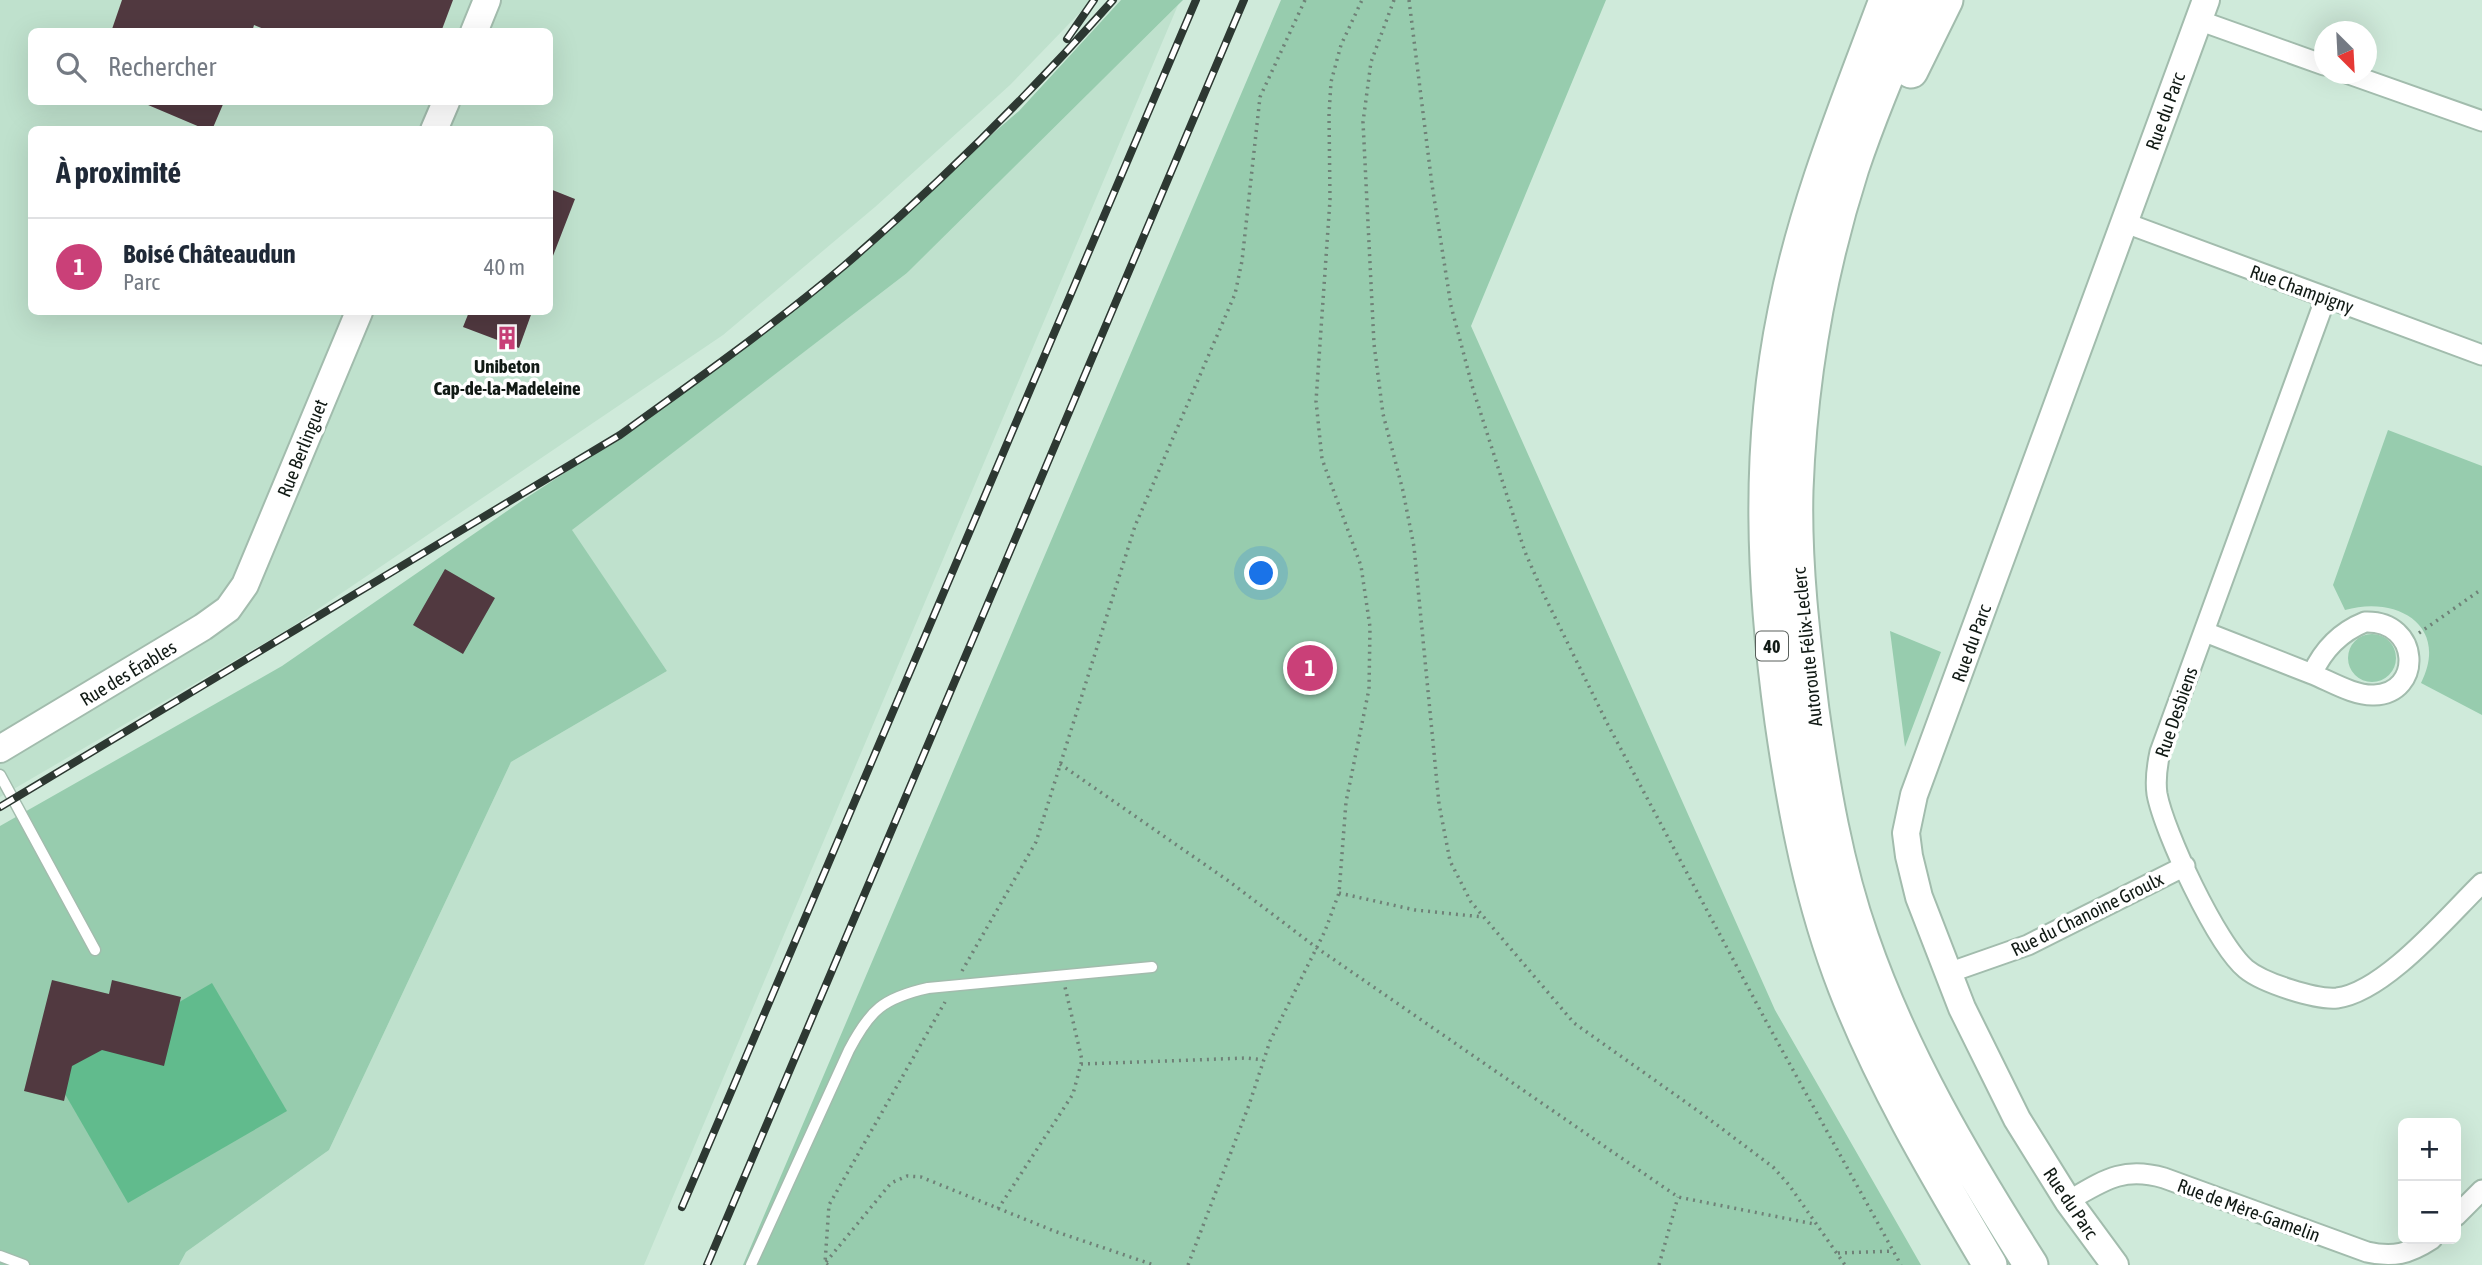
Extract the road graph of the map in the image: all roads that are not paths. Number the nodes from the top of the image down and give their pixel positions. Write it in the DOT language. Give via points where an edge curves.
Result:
graph roads {
  1 [pos="487,0"];
  2 [pos="1886,0"];
  3 [pos="1919,0"];
  4 [pos="1946,0"];
  5 [pos="2202,10"];
  6 [pos="476,28"];
  7 [pos="2314,60"];
  8 [pos="2377,84"];
  9 [pos="445,105"];
  10 [pos="2482,121"];
  11 [pos="436,126"];
  12 [pos="1837,220"];
  13 [pos="2123,222"];
  14 [pos="2326,297"];
  15 [pos="358,315"];
  16 [pos="2482,355"];
  17 [pos="245,585"];
  18 [pos="2204,632"];
  19 [pos="2312,674"];
  20 [pos="0,749"];
  21 [pos="0,775"];
  22 [pos="2185,866"];
  23 [pos="2482,883"];
  24 [pos="95,950"];
  25 [pos="1152,967"];
  26 [pos="1948,973"];
  27 [pos="2482,1190"];
  28 [pos="2068,1201"];
  29 [pos="2461,1211"];
  30 [pos="2424,1244"];
  31 [pos="0,1256"];
  32 [pos="24,1265"];
  33 [pos="751,1265"];
  34 [pos="1990,1265"];
  35 [pos="2031,1265"];
  36 [pos="2115,1265"];
  1 -- 6 [label="street"];
  2 -- 34 [label="highway, Autoroute Félix-Leclerc / 40" via="1818,185 1785,309 1764,487 1768,612 1792,790 1828,940 1888,1084"];
  3 -- 12 [label="highway, Autoroute Félix-Leclerc / 40" via="1866,130"];
  4 -- 12 [label="highway"];
  5 -- 7 [label="street"];
  5 -- 13 [label="street, Rue du Parc"];
  8 -- 10 [label="street"];
  9 -- 11 [label="street"];
  12 -- 35 [label="highway, Autoroute Félix-Leclerc / 40" via="1816,311 1796,492 1801,616 1825,792 1854,916 1900,1034 1964,1157"];
  13 -- 14 [label="street, Rue Champigny"];
  13 -- 26 [label="street, Rue du Parc" via="1912,805 1906,833 1909,856"];
  14 -- 16 [label="street, Rue Champigny"];
  14 -- 18 [label="street, Rue Desbiens"];
  15 -- 17 [label="street, Rue Berlinguet"];
  17 -- 20 [label="street, Rue des Érables" via="228,609 204,627"];
  18 -- 19 [label="street"];
  18 -- 22 [label="street, Rue Desbiens" via="2160,752 2156,778 2160,810"];
  19 -- 19 [label="street" via="2332,643 2365,622 2389,625 2406,642 2409,664 2405,676 2388,692 2365,695"];
  21 -- 24 [label="lane"];
  22 -- 23 [label="street, Rue Desbiens" via="2228,948 2249,971 2302,992 2336,998 2365,989 2387,974"];
  22 -- 26 [label="street, Rue du Chanoine Groulx" via="2028,945"];
  25 -- 33 [label="lane" via="954,984 886,1002 868,1016 832,1085"];
  26 -- 28 [label="street, Rue du Parc" via="2001,1090"];
  27 -- 29 [label="street"];
  28 -- 30 [label="street, Rue de Mère-Gamelin" via="2111,1177 2137,1172 2367,1252 2399,1255"];
  28 -- 36 [label="street, Rue du Parc"];
  31 -- 32 [label="lane"];
}
